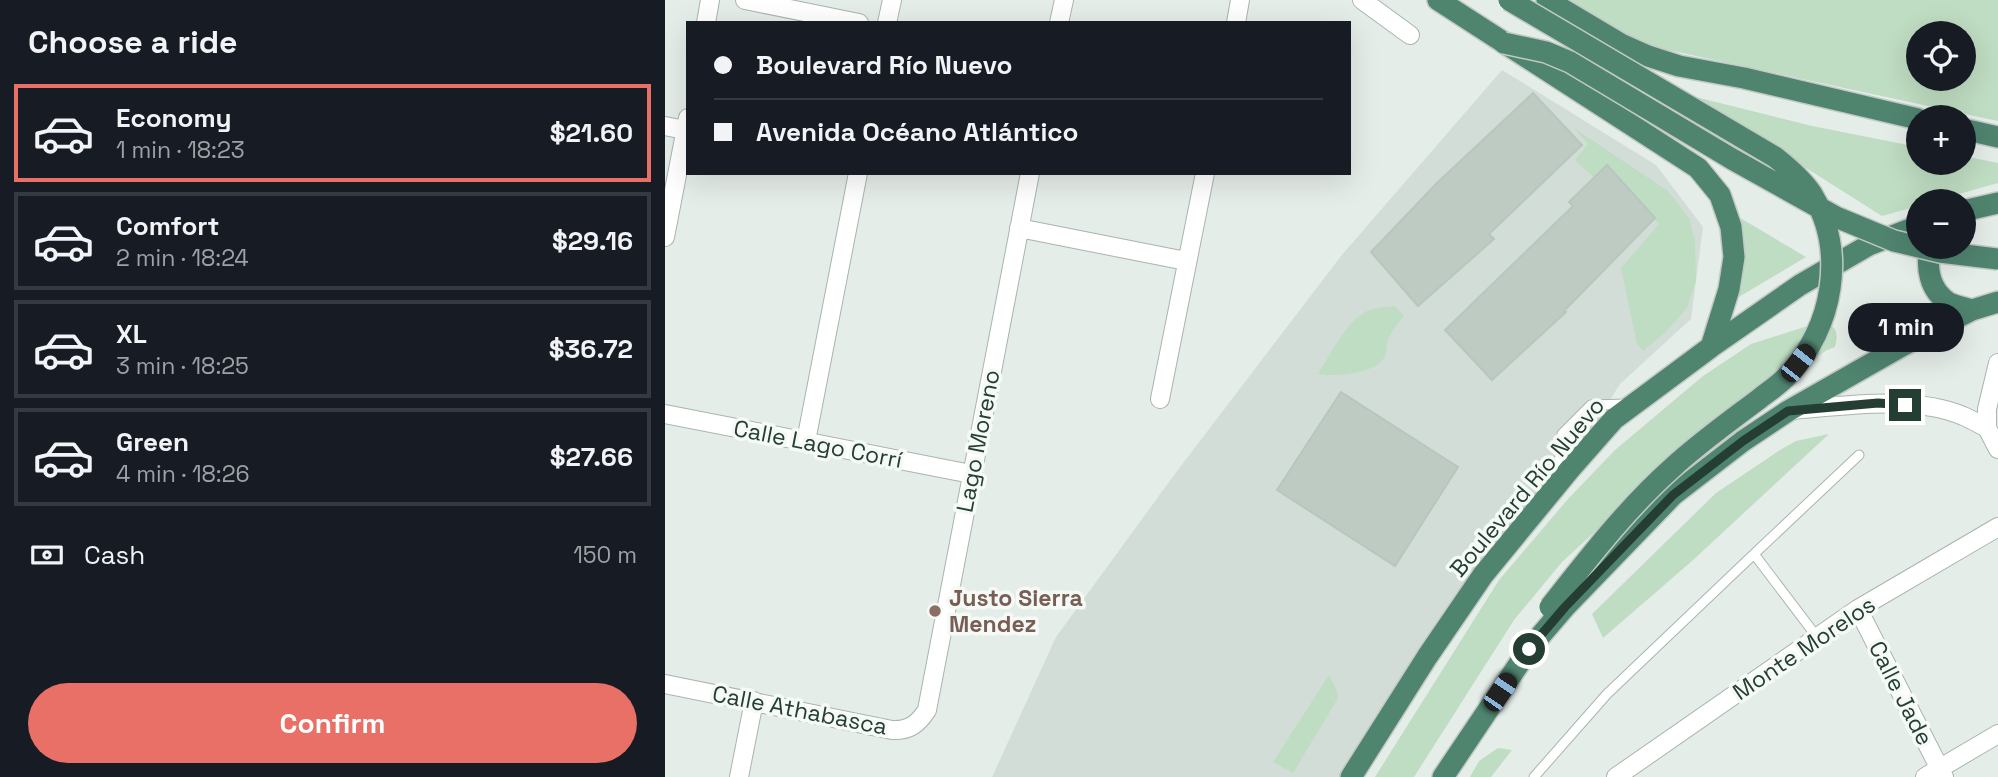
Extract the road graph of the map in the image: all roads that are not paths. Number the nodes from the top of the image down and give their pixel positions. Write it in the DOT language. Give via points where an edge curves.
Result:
graph roads {
  1 [pos="710,0"];
  2 [pos="745,0"];
  3 [pos="892,0"];
  4 [pos="1064,0"];
  5 [pos="1240,0"];
  6 [pos="1361,0"];
  7 [pos="1438,0"];
  8 [pos="1509,0"];
  9 [pos="1547,0"];
  10 [pos="706,21"];
  11 [pos="849,21"];
  12 [pos="887,21"];
  13 [pos="1059,21"];
  14 [pos="1236,21"];
  15 [pos="1410,35"];
  16 [pos="1504,43"];
  17 [pos="1906,116"];
  18 [pos="686,124"];
  19 [pos="665,126"];
  20 [pos="686,129"];
  21 [pos="1976,132"];
  22 [pos="1998,137"];
  23 [pos="858,175"];
  24 [pos="1030,175"];
  25 [pos="1205,175"];
  26 [pos="1998,203"];
  27 [pos="1976,208"];
  28 [pos="1019,228"];
  29 [pos="1906,231"];
  30 [pos="665,237"];
  31 [pos="1928,259"];
  32 [pos="1998,259"];
  33 [pos="1186,261"];
  34 [pos="1998,302"];
  35 [pos="1972,310"];
  36 [pos="1711,347"];
  37 [pos="1998,363"];
  38 [pos="1160,399"];
  39 [pos="1636,403"];
  40 [pos="1788,411"];
  41 [pos="665,414"];
  42 [pos="1987,428"];
  43 [pos="806,440"];
  44 [pos="1998,449"];
  45 [pos="1859,455"];
  46 [pos="971,474"];
  47 [pos="1557,485"];
  48 [pos="1998,527"];
  49 [pos="1754,554"];
  50 [pos="1858,609"];
  51 [pos="1817,637"];
  52 [pos="1529,649"];
  53 [pos="665,684"];
  54 [pos="754,701"];
  55 [pos="927,710"];
  56 [pos="1998,734"];
  57 [pos="1936,774"];
  58 [pos="739,777"];
  59 [pos="1351,777"];
  60 [pos="1443,777"];
  61 [pos="1534,777"];
  62 [pos="1616,777"];
  1 -- 10 [label="street"];
  2 -- 11 [label="street"];
  3 -- 12 [label="street"];
  4 -- 13 [label="street"];
  5 -- 14 [label="street"];
  6 -- 15 [label="street"];
  7 -- 16 [label="highway"];
  8 -- 52 [label="highway, bridge" via="1775,156 1812,194 1832,251 1832,282 1809,349 1787,376 1664,475 1621,520 1549,607"];
  9 -- 17 [label="highway" via="1621,44 1679,66"];
  16 -- 32 [label="highway, bridge" via="1570,62 1836,217 1894,241 1940,253"];
  16 -- 36 [label="highway" via="1698,168 1720,195 1731,227 1734,257"];
  18 -- 19 [label="street"];
  20 -- 30 [label="street"];
  21 -- 22 [label="highway"];
  23 -- 43 [label="street"];
  24 -- 28 [label="street, Lago Moreno"];
  25 -- 33 [label="street"];
  26 -- 27 [label="highway"];
  28 -- 33 [label="street"];
  28 -- 46 [label="street, Lago Moreno"];
  29 -- 36 [label="highway, Boulevard Río Nuevo" via="1869,245 1800,285"];
  31 -- 35 [label="highway" via="1931,285 1949,303"];
  33 -- 38 [label="street"];
  34 -- 35 [label="highway"];
  35 -- 40 [label="highway"];
  36 -- 39 [label="highway, Boulevard Río Nuevo"];
  37 -- 42 [label="street"];
  39 -- 47 [label="highway, Boulevard Río Nuevo" via="1614,419"];
  39 -- 47 [label="lane" via="1591,405 1562,434"];
  40 -- 42 [label="street" via="1878,403 1933,407"];
  40 -- 52 [label="highway" via="1673,495"];
  41 -- 43 [label="street, Calle Lago Corrí"];
  42 -- 44 [label="street"];
  43 -- 46 [label="street, Calle Lago Corrí"];
  45 -- 49 [label="lane"];
  46 -- 55 [label="street, Lago Moreno"];
  47 -- 59 [label="highway, Boulevard Río Nuevo" via="1483,576"];
  48 -- 50 [label="street, Monte Morelos"];
  49 -- 51 [label="lane"];
  49 -- 61 [label="lane" via="1607,694"];
  50 -- 51 [label="street, Monte Morelos"];
  50 -- 57 [label="street, Calle Jade"];
  51 -- 62 [label="street, Monte Morelos"];
  52 -- 60 [label="highway"];
  53 -- 54 [label="street, Calle Athabasca"];
  54 -- 55 [label="street, Calle Athabasca" via="892,730 912,726"];
  54 -- 58 [label="street"];
  56 -- 57 [label="street"];
}
